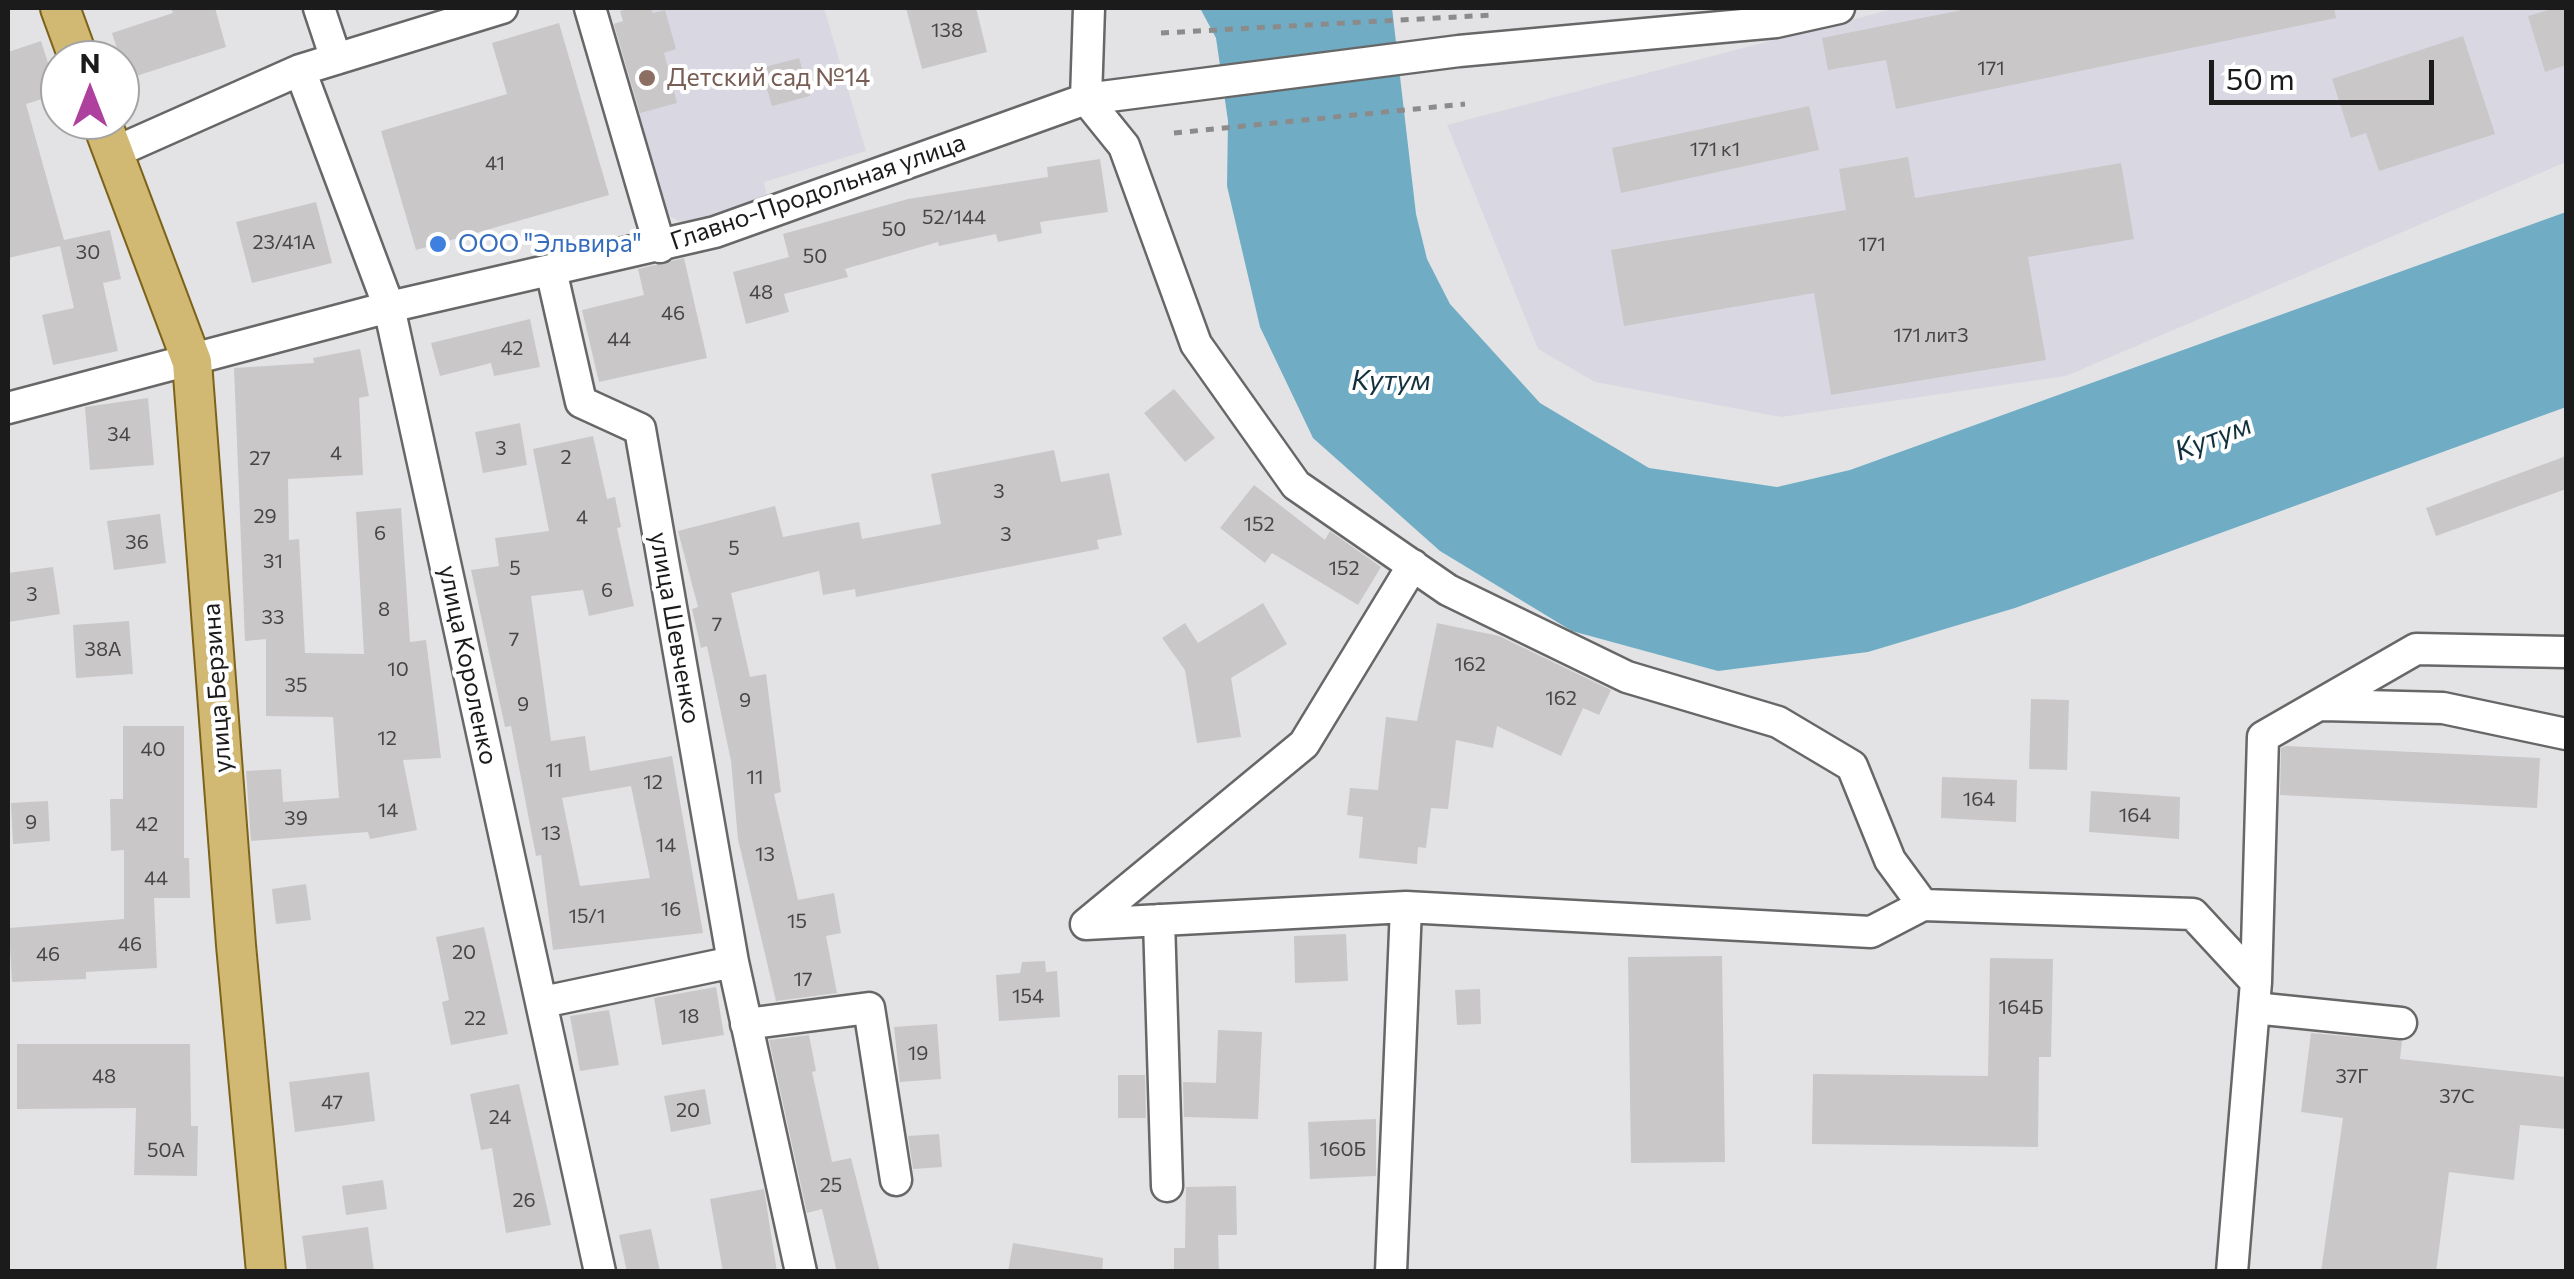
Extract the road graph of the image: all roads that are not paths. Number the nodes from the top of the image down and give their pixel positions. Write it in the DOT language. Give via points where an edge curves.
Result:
graph roads {
  1 [pos="60,8"];
  2 [pos="319,8"];
  3 [pos="502,8"];
  4 [pos="590,8"];
  5 [pos="1089,8"];
  6 [pos="1839,8"];
  7 [pos="1615,22"];
  8 [pos="72,40"];
  9 [pos="336,59"];
  10 [pos="300,70"];
  11 [pos="1086,100"];
  12 [pos="140,126"];
  13 [pos="108,140"];
  14 [pos="660,247"];
  15 [pos="551,270"];
  16 [pos="389,307"];
  17 [pos="192,362"];
  18 [pos="8,408"];
  19 [pos="1413,565"];
  20 [pos="2566,652"];
  21 [pos="2323,705"];
  22 [pos="2566,734"];
  23 [pos="1923,905"];
  24 [pos="1406,907"];
  25 [pos="1159,920"];
  26 [pos="733,962"];
  27 [pos="2255,995"];
  28 [pos="543,1002"];
  29 [pos="2401,1023"];
  30 [pos="746,1024"];
  31 [pos="896,1180"];
  32 [pos="1168,1186"];
  33 [pos="266,1272"];
  34 [pos="600,1272"];
  35 [pos="801,1272"];
  36 [pos="1391,1272"];
  37 [pos="2232,1272"];
  1 -- 8 [label="main road"];
  2 -- 9 [label="street"];
  3 -- 9 [label="street"];
  4 -- 14 [label="street"];
  5 -- 11 [label="street"];
  6 -- 7 [label="street, Главно-Продольная улица" via="1776,22"];
  7 -- 11 [label="street, Главно-Продольная улица" via="1459,51"];
  9 -- 10 [label="street"];
  10 -- 12 [label="street"];
  10 -- 16 [label="street, улица Короленко"];
  11 -- 14 [label="street, Главно-Продольная улица"];
  11 -- 19 [label="street" via="1124,146 1196,344 1296,485"];
  13 -- 17 [label="main road, улица Берзина"];
  14 -- 15 [label="street, Главно-Продольная улица"];
  15 -- 16 [label="street, Главно-Продольная улица"];
  15 -- 26 [label="street, улица Шевченко" via="581,402 640,429"];
  16 -- 17 [label="street, Главно-Продольная улица"];
  16 -- 28 [label="street, улица Короленко"];
  17 -- 18 [label="street, Главно-Продольная улица"];
  17 -- 33 [label="main road, улица Берзина"];
  19 -- 23 [label="street" via="1448,590 1627,678 1778,722 1852,766 1890,860"];
  19 -- 25 [label="street" via="1304,744 1086,924"];
  20 -- 21 [label="street" via="2416,650"];
  21 -- 22 [label="street" via="2444,708"];
  21 -- 27 [label="street" via="2263,737"];
  23 -- 24 [label="street" via="1871,932"];
  23 -- 27 [label="street" via="2193,914"];
  24 -- 25 [label="street"];
  24 -- 36 [label="street"];
  25 -- 32 [label="street"];
  26 -- 28 [label="street"];
  26 -- 30 [label="street, улица Шевченко"];
  27 -- 29 [label="street"];
  27 -- 37 [label="street"];
  28 -- 34 [label="street, улица Короленко"];
  30 -- 31 [label="street" via="869,1008"];
  30 -- 35 [label="street, улица Шевченко"];
}
